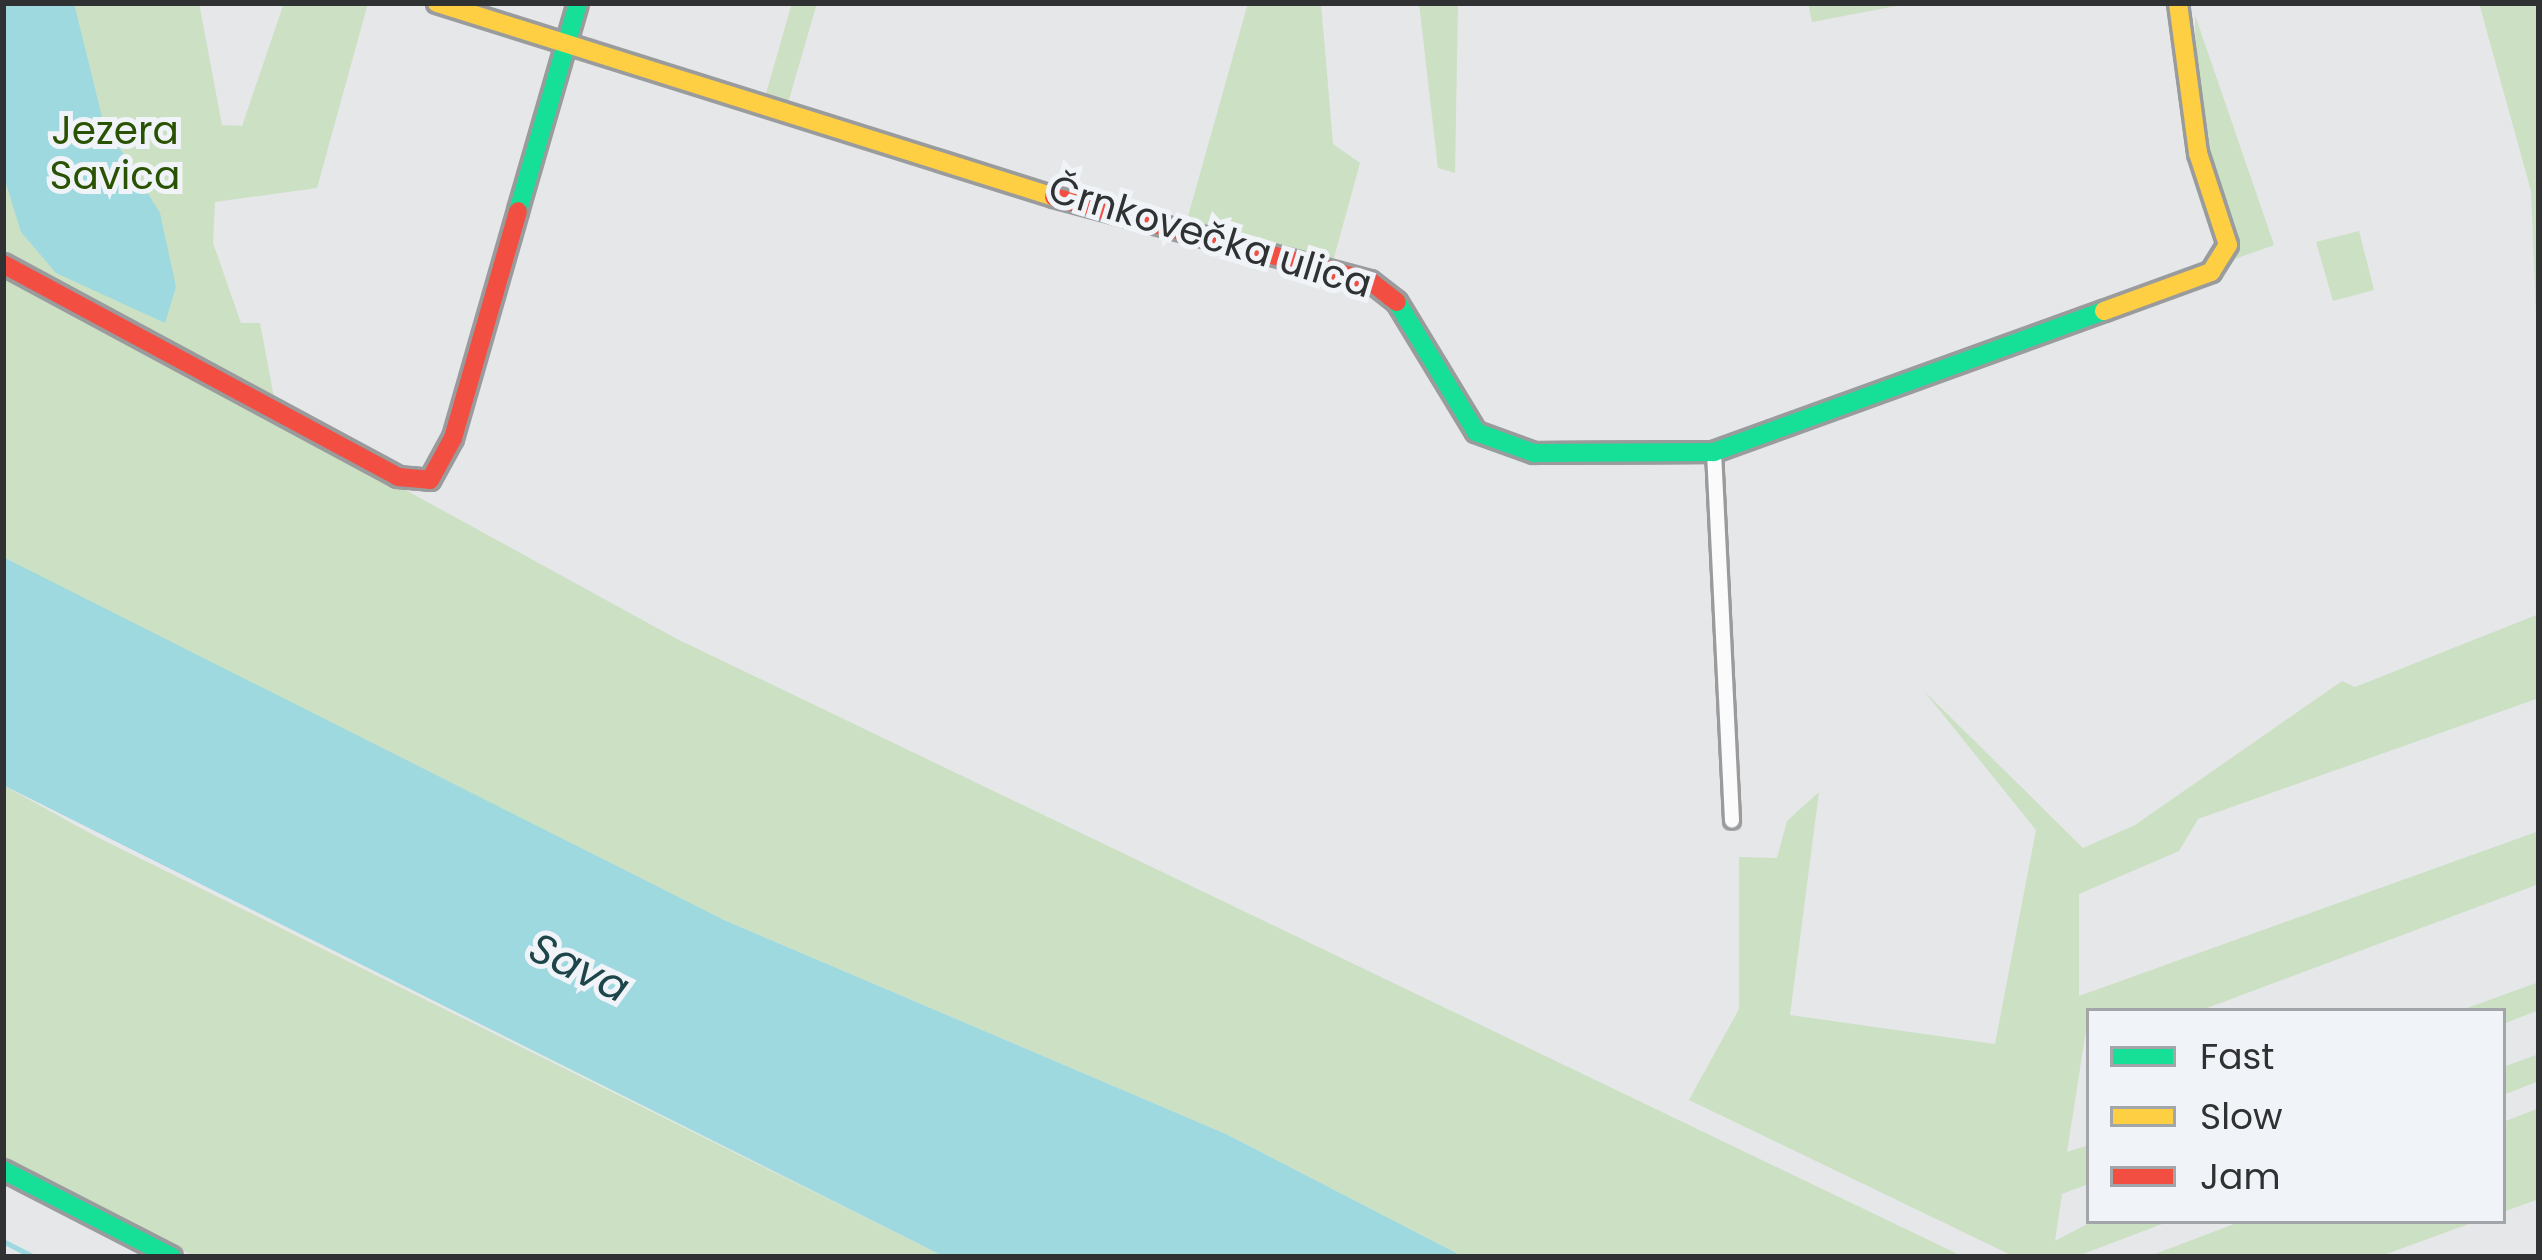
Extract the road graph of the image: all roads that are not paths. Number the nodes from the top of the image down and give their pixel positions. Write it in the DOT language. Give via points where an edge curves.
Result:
graph roads {
  1 [pos="437,3"];
  2 [pos="578,3"];
  3 [pos="2178,3"];
  4 [pos="568,43"];
  5 [pos="3,263"];
  6 [pos="1714,452"];
  7 [pos="1732,821"];
  8 [pos="3,1170"];
  9 [pos="172,1257"];
  1 -- 4 [label="street, Črnkovečka ulica"];
  2 -- 4 [label="street"];
  3 -- 6 [label="street, Črnkovečka ulica" via="2198,153 2228,245 2212,272"];
  4 -- 5 [label="street" via="446,461 410,482"];
  4 -- 6 [label="street, Črnkovečka ulica" via="1211,246 1370,280 1413,315 1460,415 1502,449"];
  6 -- 7 [label="street"];
  8 -- 9 [label="street"];
}
